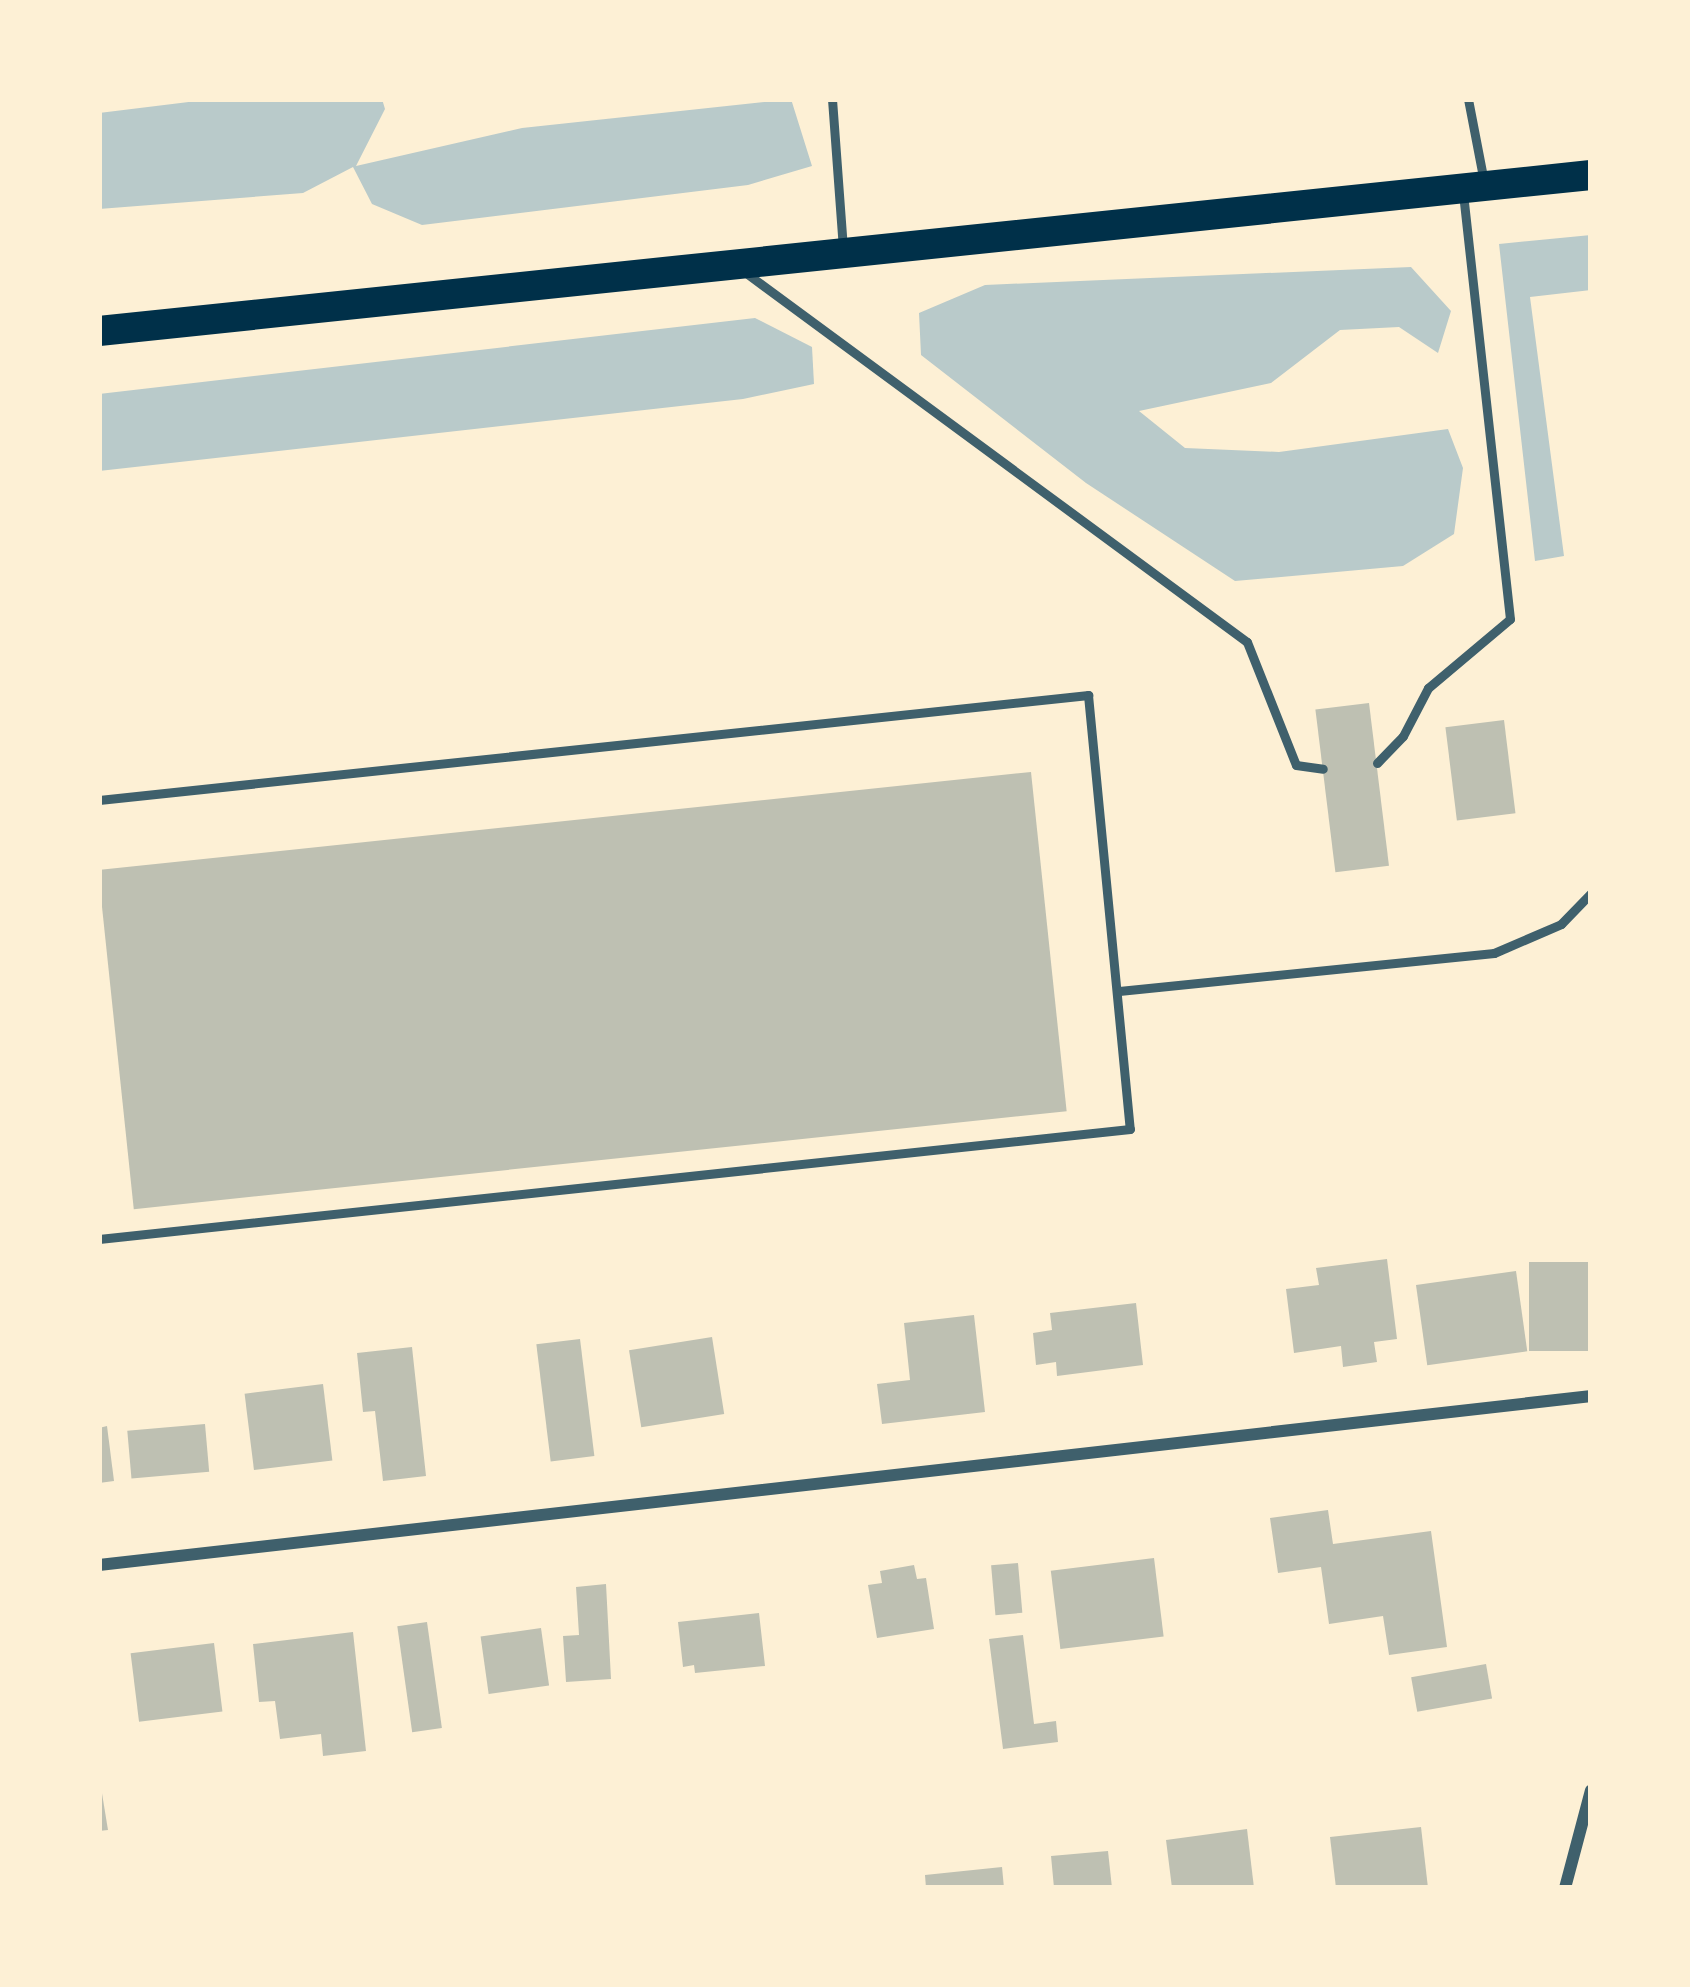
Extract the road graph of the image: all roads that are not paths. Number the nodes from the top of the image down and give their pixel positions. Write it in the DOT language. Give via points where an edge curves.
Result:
graph roads {
  1 [pos="832,99"];
  2 [pos="1468,99"];
  3 [pos="1591,175"];
  4 [pos="1473,188"];
  5 [pos="844,255"];
  6 [pos="737,266"];
  7 [pos="99,331"];
  8 [pos="1377,763"];
  9 [pos="1323,769"];
  10 [pos="99,800"];
  11 [pos="1591,892"];
  12 [pos="1119,991"];
  13 [pos="99,1239"];
  14 [pos="1591,1396"];
  15 [pos="99,1565"];
  16 [pos="1591,1790"];
  17 [pos="1565,1888"];
  1 -- 5 [label="lane"];
  2 -- 4 [label="lane"];
  3 -- 4 [label="main road"];
  4 -- 5 [label="main road"];
  4 -- 8 [label="lane" via="1510,619 1428,688 1403,736"];
  5 -- 6 [label="main road"];
  6 -- 7 [label="main road"];
  6 -- 9 [label="lane" via="1247,642 1296,765"];
  10 -- 12 [label="lane" via="1088,695"];
  11 -- 12 [label="lane" via="1561,924 1494,953"];
  12 -- 13 [label="lane" via="1130,1129"];
  14 -- 15 [label="street"];
  16 -- 17 [label="street"];
}
